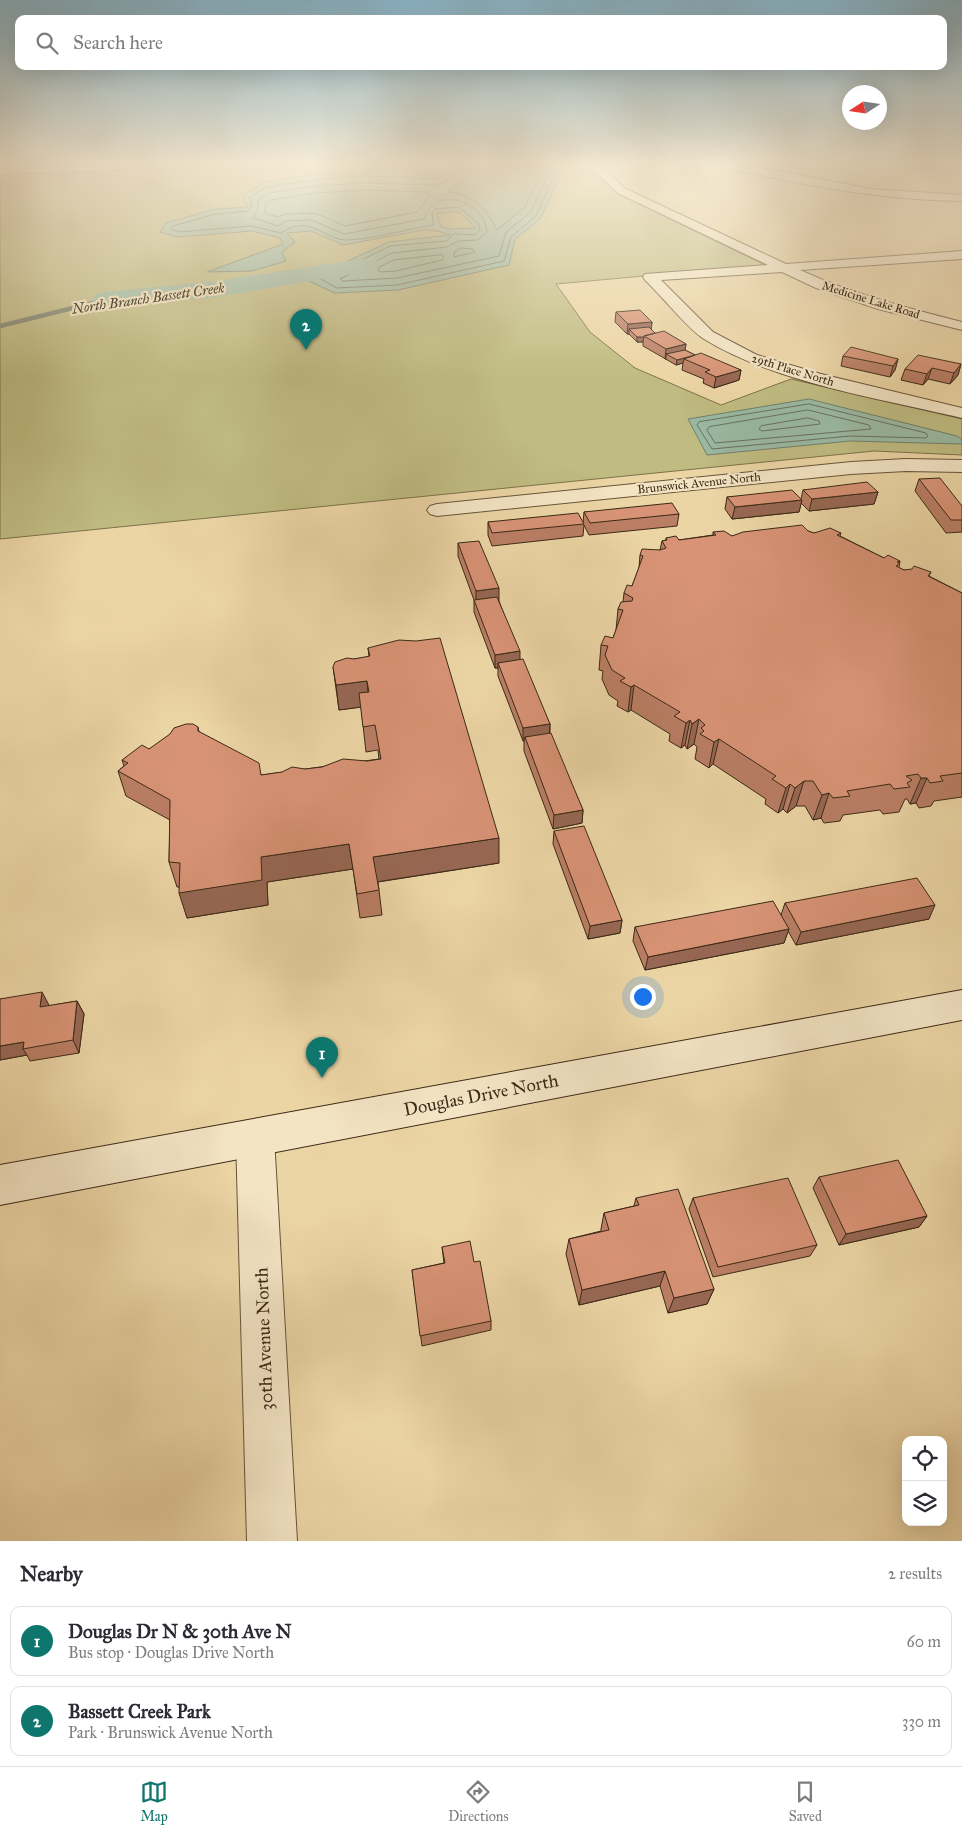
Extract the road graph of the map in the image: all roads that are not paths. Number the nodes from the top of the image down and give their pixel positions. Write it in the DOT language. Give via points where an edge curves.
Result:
graph roads {
  1 [pos="714,235"];
  2 [pos="962,255"];
  3 [pos="784,268"];
  4 [pos="962,326"];
  5 [pos="962,413"];
  6 [pos="962,466"];
  7 [pos="438,510"];
  8 [pos="962,1005"];
  9 [pos="256,1137"];
  10 [pos="0,1185"];
  11 [pos="272,1541"];
  1 -- 3 [label="street, Medicine Lake Road"];
  2 -- 3 [label="street"];
  3 -- 4 [label="street, Medicine Lake Road" via="849,296"];
  3 -- 5 [label="street, 29th Place North" via="650,277 708,335 752,358 816,378"];
  6 -- 7 [label="street, Brunswick Avenue North" via="851,468"];
  8 -- 9 [label="street, Douglas Drive North"];
  9 -- 10 [label="street, Douglas Drive North"];
  9 -- 11 [label="street, 30th Avenue North"];
}
